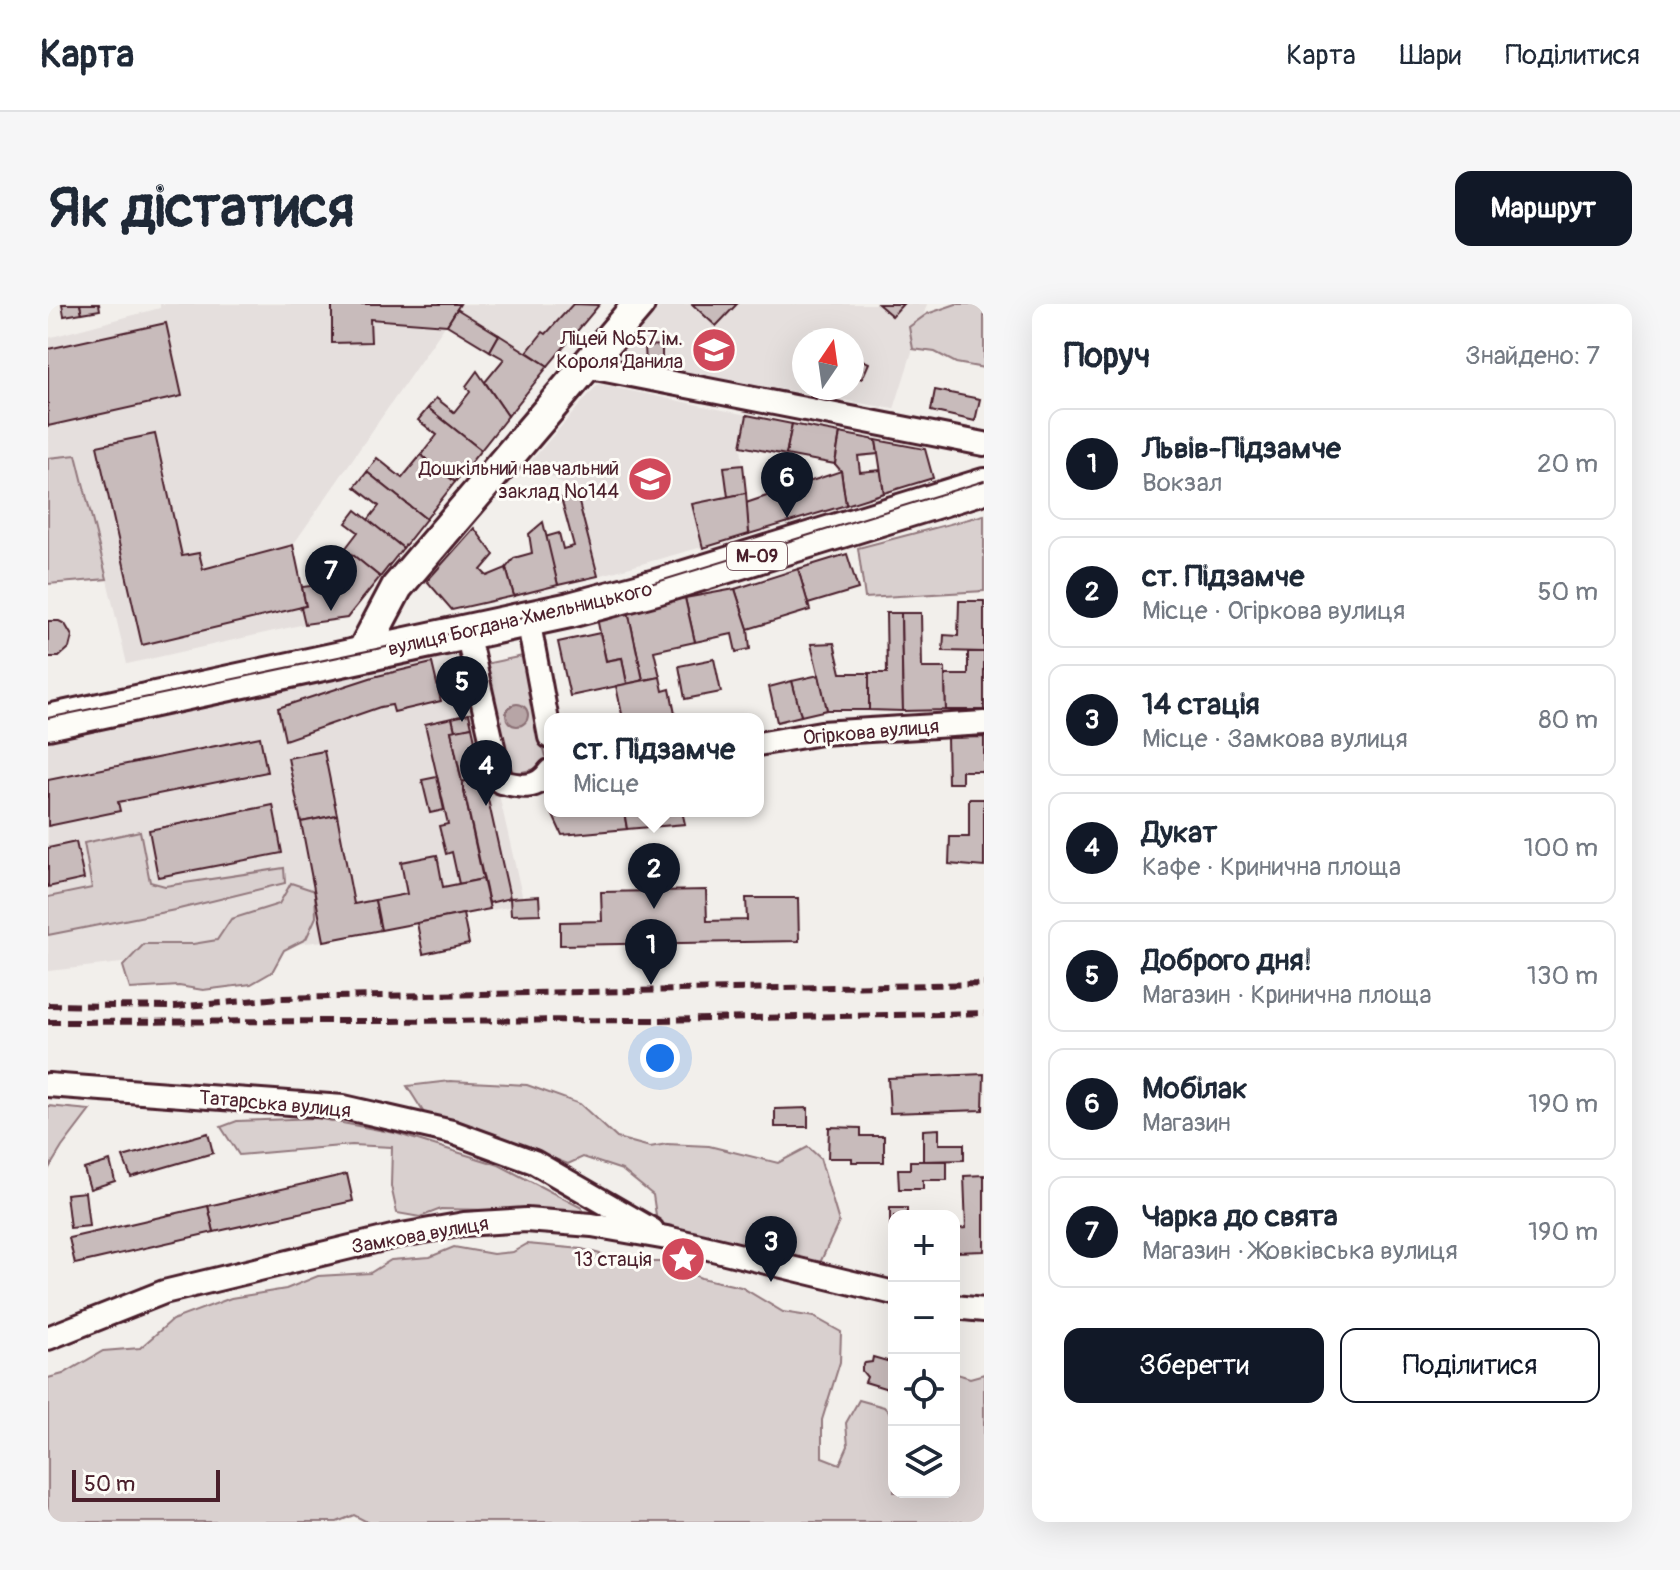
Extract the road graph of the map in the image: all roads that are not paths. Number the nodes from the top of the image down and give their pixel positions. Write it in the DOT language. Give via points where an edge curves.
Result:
graph roads {
  1 [pos="639,304"];
  2 [pos="585,366"];
  3 [pos="984,444"];
  4 [pos="984,486"];
  5 [pos="528,619"];
  6 [pos="467,632"];
  7 [pos="361,655"];
  8 [pos="546,713"];
  9 [pos="48,722"];
  10 [pos="984,723"];
  11 [pos="764,743"];
  12 [pos="544,779"];
  13 [pos="48,1085"];
  14 [pos="667,1238"];
  15 [pos="888,1292"];
  16 [pos="960,1308"];
  17 [pos="984,1310"];
  18 [pos="48,1338"];
  1 -- 2 [label="street"];
  2 -- 3 [label="street"];
  2 -- 7 [label="street" via="397,587"];
  4 -- 5 [label="main road, вулиця Богдана Хмельницького / М-09" via="656,587"];
  5 -- 6 [label="main road, вулиця Богдана Хмельницького / М-09"];
  5 -- 8 [label="street"];
  6 -- 7 [label="main road, вулиця Богдана Хмельницького / М-09"];
  6 -- 12 [label="street" via="501,782 523,787"];
  7 -- 9 [label="main road, вулиця Богдана Хмельницького / М-09"];
  10 -- 11 [label="street, Огіркова вулиця" via="821,733"];
  13 -- 14 [label="street, Татарська вулиця" via="343,1107 452,1132 534,1162"];
  14 -- 15 [label="street, Замкова вулиця"];
  14 -- 18 [label="street, Замкова вулиця" via="526,1220 464,1224 164,1292"];
  16 -- 17 [label="street"];
}
